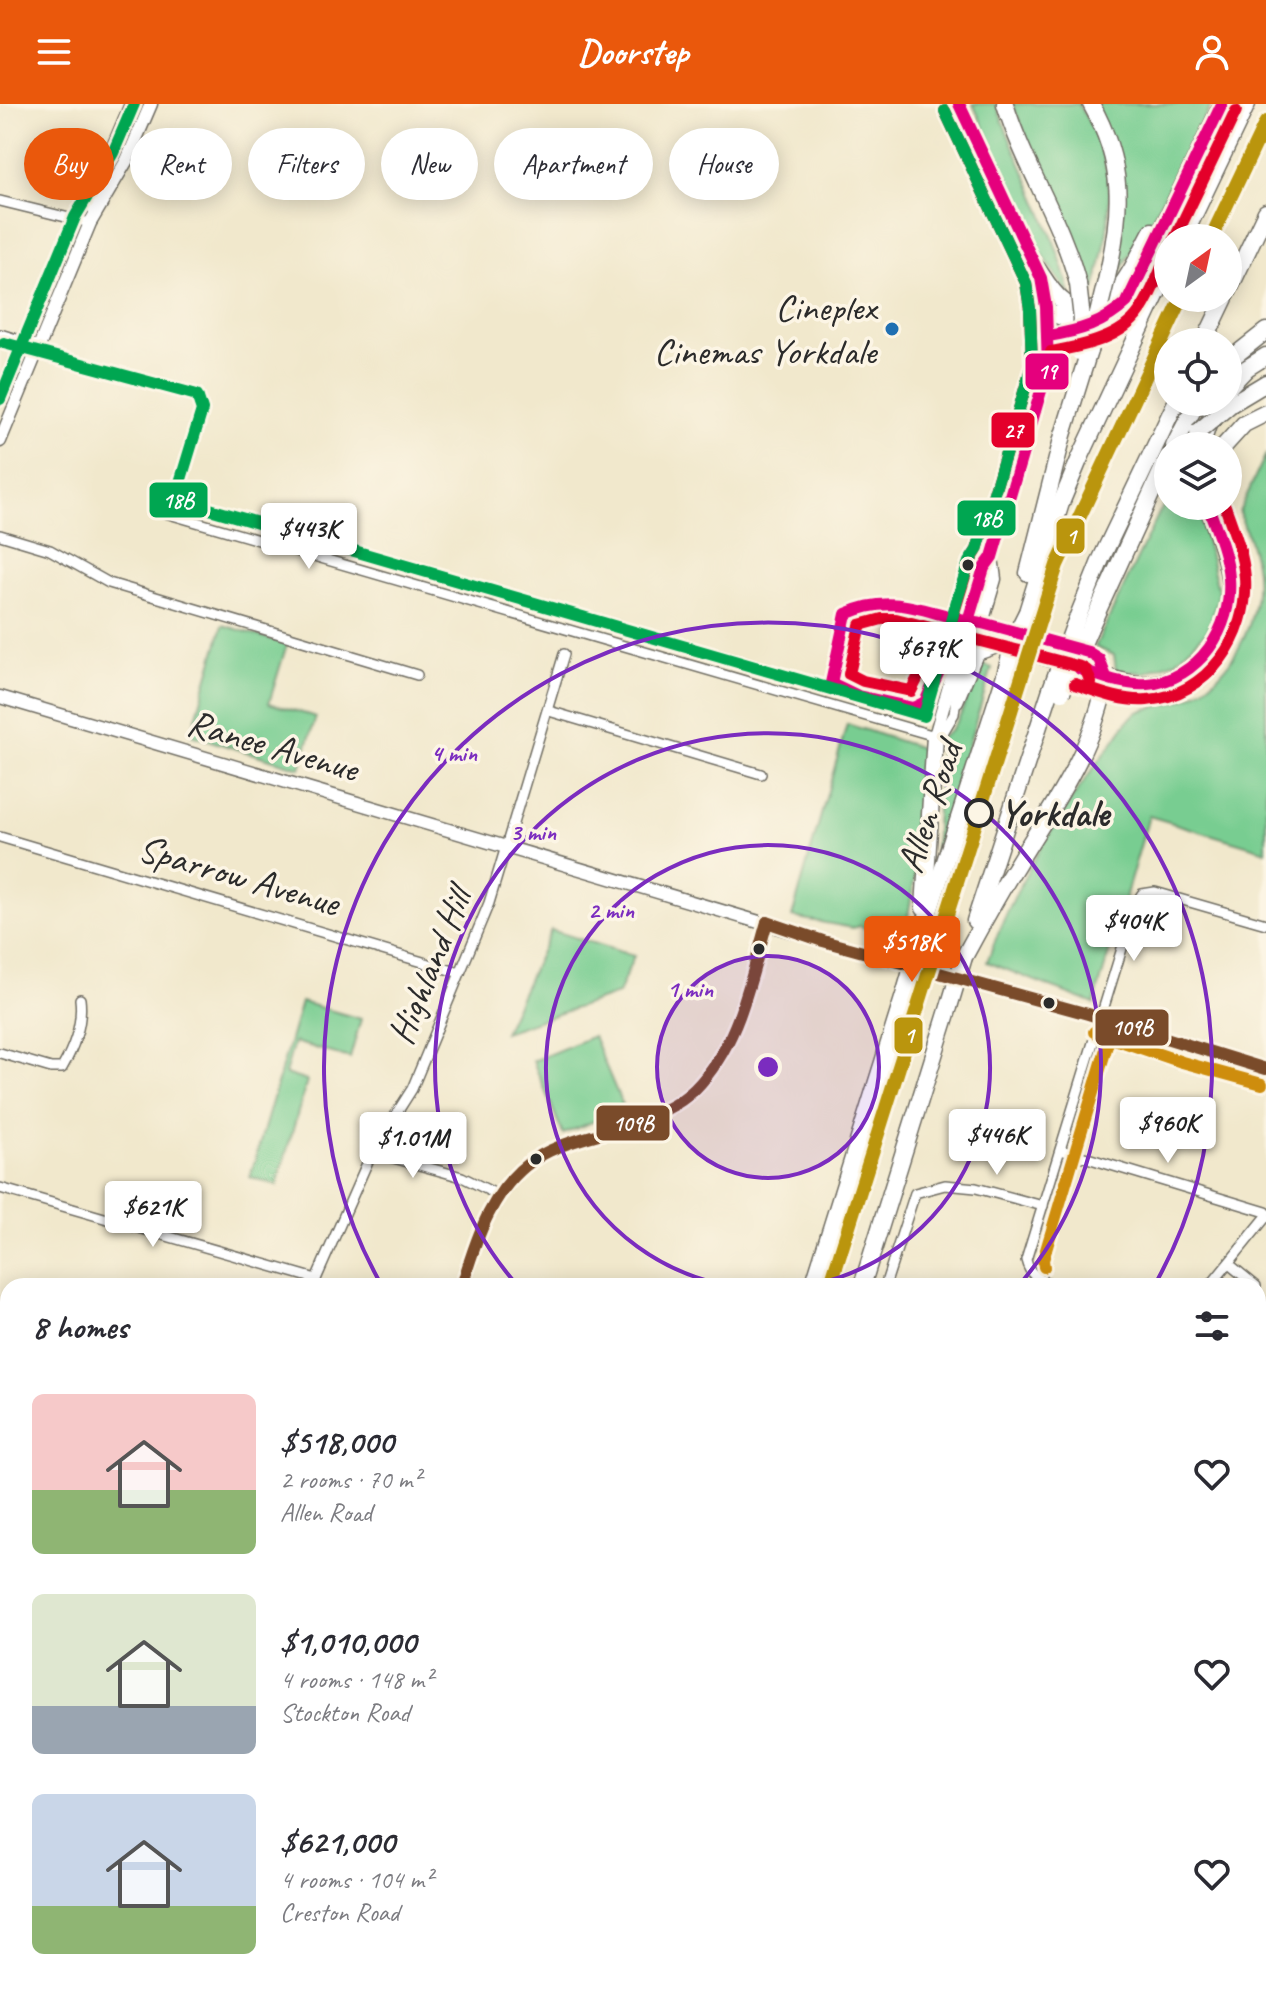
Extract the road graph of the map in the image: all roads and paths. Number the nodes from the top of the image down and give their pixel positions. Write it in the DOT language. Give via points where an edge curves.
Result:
graph roads {
  1 [pos="131,104"];
  2 [pos="151,104"];
  3 [pos="959,104"];
  4 [pos="1005,104"];
  5 [pos="1091,104"];
  6 [pos="1222,104"];
  7 [pos="1247,104"];
  8 [pos="1198,155"];
  9 [pos="0,201"];
  10 [pos="1266,212"];
  11 [pos="90,223"];
  12 [pos="1190,224"];
  13 [pos="1242,263"];
  14 [pos="1037,268"];
  15 [pos="1154,300"];
  16 [pos="1047,311"];
  17 [pos="1092,328"];
  18 [pos="1266,331"];
  19 [pos="0,334"];
  20 [pos="1048,336"];
  21 [pos="1242,350"];
  22 [pos="37,351"];
  23 [pos="1084,352"];
  24 [pos="1266,356"];
  25 [pos="1242,375"];
  26 [pos="1266,383"];
  27 [pos="1242,392"];
  28 [pos="1266,413"];
  29 [pos="1169,416"];
  30 [pos="1237,432"];
  31 [pos="0,441"];
  32 [pos="1154,490"];
  33 [pos="1154,498"];
  34 [pos="155,510"];
  35 [pos="1143,516"];
  36 [pos="1214,520"];
  37 [pos="0,535"];
  38 [pos="992,557"];
  39 [pos="1022,610"];
  40 [pos="967,623"];
  41 [pos="982,623"];
  42 [pos="1081,628"];
  43 [pos="1000,646"];
  44 [pos="564,654"];
  45 [pos="417,675"];
  46 [pos="1106,677"];
  47 [pos="0,697"];
  48 [pos="957,701"];
  49 [pos="549,711"];
  50 [pos="935,736"];
  51 [pos="761,774"];
  52 [pos="0,837"];
  53 [pos="506,845"];
  54 [pos="767,922"];
  55 [pos="1266,924"];
  56 [pos="923,930"];
  57 [pos="964,957"];
  58 [pos="460,973"];
  59 [pos="80,999"];
  60 [pos="1099,1017"];
  61 [pos="0,1053"];
  62 [pos="1266,1069"];
  63 [pos="1061,1150"];
  64 [pos="372,1152"];
  65 [pos="0,1188"];
  66 [pos="498,1195"];
  67 [pos="1043,1206"];
  68 [pos="1266,1214"];
  69 [pos="1229,1264"];
  70 [pos="301,1278"];
  71 [pos="316,1278"];
  72 [pos="465,1278"];
  73 [pos="816,1278"];
  74 [pos="864,1278"];
  75 [pos="888,1278"];
  76 [pos="1038,1278"];
  77 [pos="1217,1278"];
  78 [pos="1246,1278"];
  1 -- 11 [label="street"];
  2 -- 11 [label="street" via="127,160"];
  3 -- 14 [label="street"];
  4 -- 23 [label="highway, bridge" via="1078,284"];
  5 -- 23 [label="highway, bridge" via="1118,177 1118,224"];
  6 -- 8 [label="highway"];
  7 -- 12 [label="highway"];
  8 -- 14 [label="highway" via="1121,287 1104,305 1082,310 1066,304"];
  8 -- 17 [label="highway" via="1137,287 1115,315"];
  9 -- 11 [label="street"];
  10 -- 13 [label="highway"];
  11 -- 22 [label="street"];
  14 -- 16 [label="street"];
  15 -- 39 [label="highway, Allen Road" via="1079,460"];
  16 -- 17 [label="highway"];
  16 -- 20 [label="street"];
  17 -- 20 [label="highway"];
  18 -- 21 [label="highway"];
  19 -- 22 [label="street"];
  20 -- 38 [label="street" via="1048,367"];
  22 -- 31 [label="street"];
  23 -- 39 [label="highway"];
  24 -- 25 [label="highway"];
  26 -- 27 [label="highway"];
  28 -- 30 [label="highway"];
  29 -- 42 [label="highway, Allen Road" via="1101,559"];
  32 -- 35 [label="highway"];
  33 -- 35 [label="highway"];
  34 -- 50 [label="street"];
  35 -- 42 [label="highway"];
  36 -- 46 [label="highway" via="1230,594 1226,617 1210,648 1193,666 1163,682 1136,684"];
  37 -- 45 [label="street" via="50,550 109,583"];
  38 -- 40 [label="street"];
  38 -- 41 [label="street" via="995,579"];
  39 -- 56 [label="highway, Allen Road, bridge"];
  40 -- 41 [label="street"];
  40 -- 43 [label="street" via="978,636"];
  40 -- 48 [label="street"];
  40 -- 50 [label="street"];
  41 -- 46 [label="street" via="1088,652 1102,664"];
  42 -- 57 [label="highway, Allen Road, bridge" via="1016,794"];
  43 -- 46 [label="street"];
  43 -- 48 [label="street" via="977,654"];
  44 -- 49 [label="street, Highland Hill"];
  46 -- 57 [label="highway" via="1072,770"];
  47 -- 53 [label="street, Ranee Avenue"];
  48 -- 50 [label="street" via="950,723"];
  49 -- 51 [label="street"];
  49 -- 53 [label="street, Highland Hill"];
  50 -- 56 [label="highway"];
  52 -- 58 [label="street, Sparrow Avenue"];
  53 -- 54 [label="street, Ranee Avenue"];
  53 -- 58 [label="street, Highland Hill"];
  54 -- 60 [label="street, Ranee Avenue"];
  54 -- 66 [label="street" via="732,1034 693,1090 657,1114 537,1158"];
  55 -- 60 [label="street" via="1155,892 1142,894"];
  56 -- 73 [label="highway, Allen Road, bridge"];
  57 -- 74 [label="highway, Allen Road, bridge"];
  58 -- 64 [label="street, Highland Hill" via="412,1089"];
  59 -- 61 [label="street" via="82,1014 62,1068"];
  60 -- 62 [label="street, Ranee Avenue"];
  60 -- 63 [label="street"];
  63 -- 67 [label="street"];
  63 -- 68 [label="street"];
  64 -- 66 [label="street" via="462,1177"];
  64 -- 71 [label="street, Highland Hill"];
  65 -- 70 [label="street"];
  66 -- 72 [label="street"];
  67 -- 75 [label="street" via="976,1188 945,1185 915,1193"];
  67 -- 76 [label="street" via="1026,1260"];
  68 -- 69 [label="street"];
  69 -- 77 [label="street"];
  69 -- 78 [label="street"];
}
